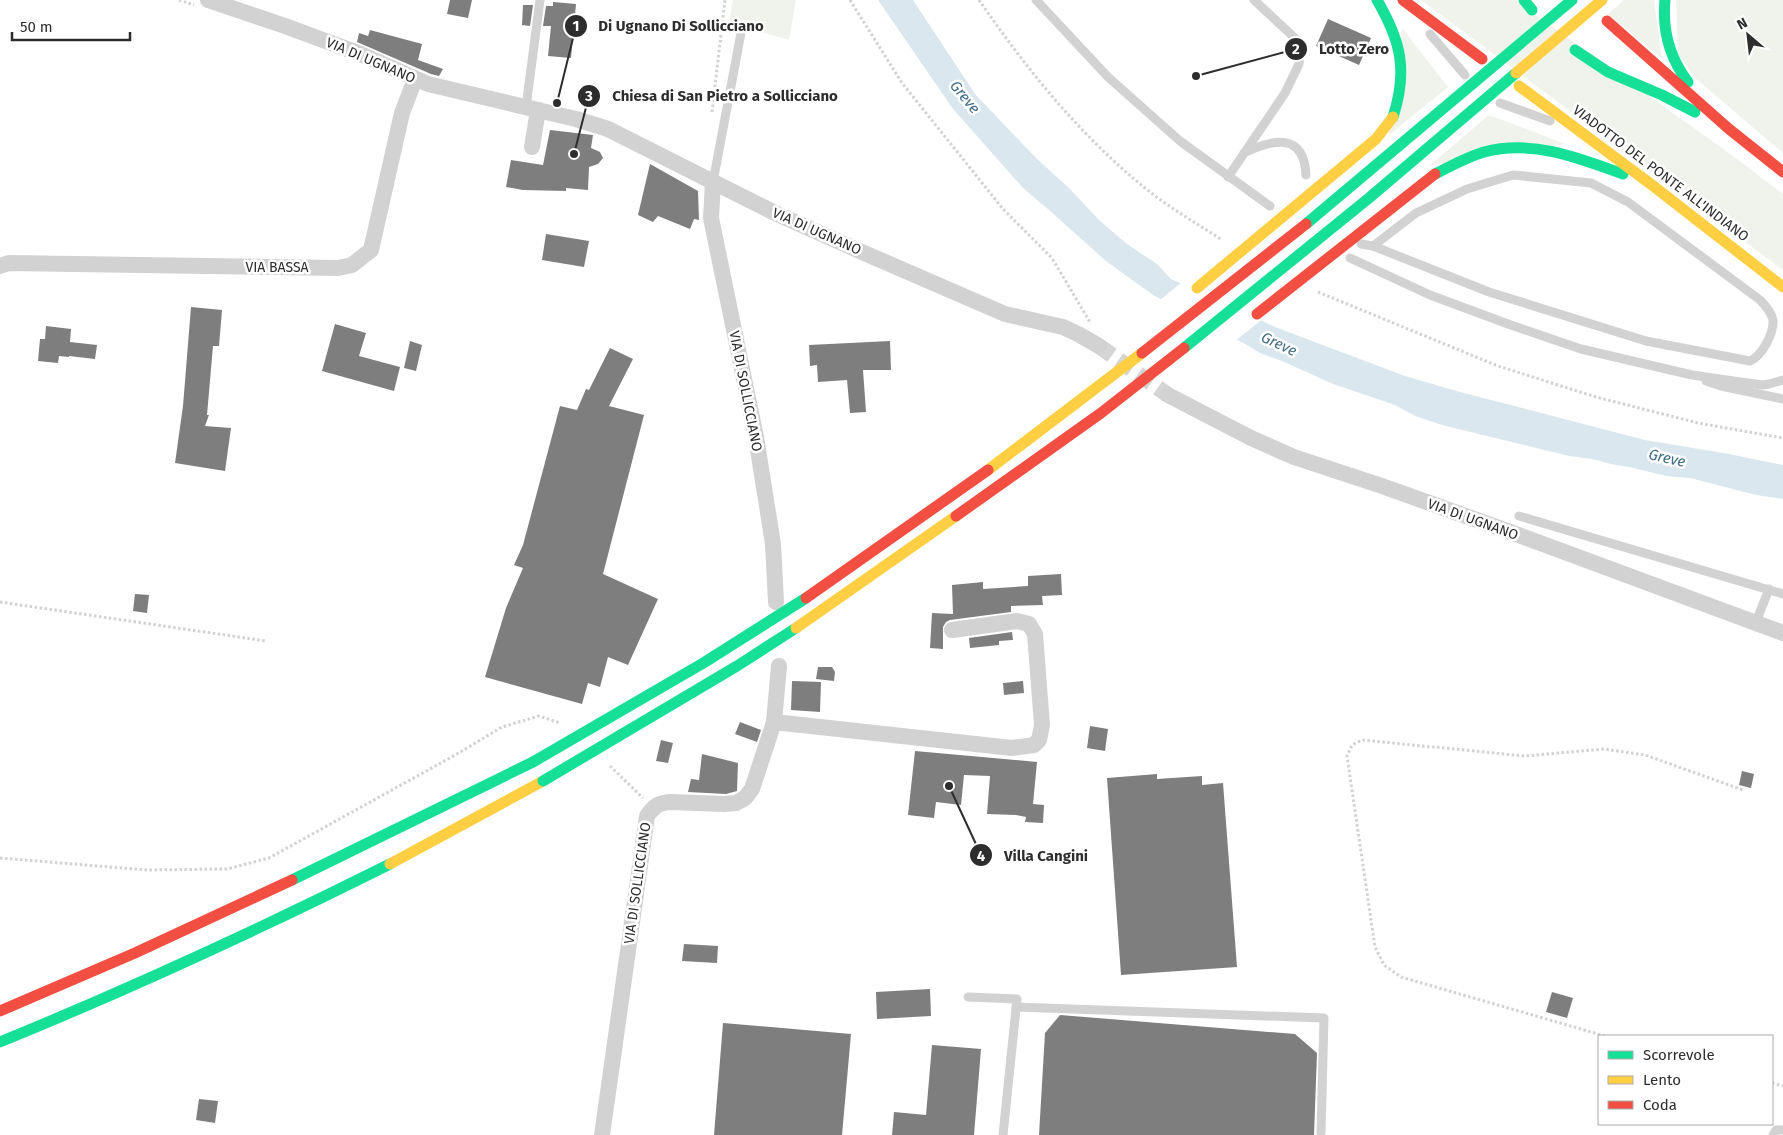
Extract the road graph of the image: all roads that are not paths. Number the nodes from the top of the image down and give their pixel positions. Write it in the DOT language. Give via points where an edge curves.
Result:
graph roads {
  1 [pos="208,0"];
  2 [pos="540,0"];
  3 [pos="1036,0"];
  4 [pos="1254,0"];
  5 [pos="1377,0"];
  6 [pos="1402,0"];
  7 [pos="1524,0"];
  8 [pos="1572,0"];
  9 [pos="1602,0"];
  10 [pos="1665,0"];
  11 [pos="1532,10"];
  12 [pos="1607,21"];
  13 [pos="741,32"];
  14 [pos="1575,50"];
  15 [pos="1482,60"];
  16 [pos="1465,75"];
  17 [pos="415,79"];
  18 [pos="1519,86"];
  19 [pos="1500,103"];
  20 [pos="532,108"];
  21 [pos="1730,129"];
  22 [pos="1587,134"];
  23 [pos="532,147"];
  24 [pos="1244,153"];
  25 [pos="1783,172"];
  26 [pos="1306,175"];
  27 [pos="1228,177"];
  28 [pos="714,182"];
  29 [pos="1655,186"];
  30 [pos="1270,206"];
  31 [pos="1361,244"];
  32 [pos="1373,246"];
  33 [pos="1350,258"];
  34 [pos="0,266"];
  35 [pos="1783,287"];
  36 [pos="1185,298"];
  37 [pos="1251,318"];
  38 [pos="1099,346"];
  39 [pos="1692,375"];
  40 [pos="1783,380"];
  41 [pos="1162,390"];
  42 [pos="1783,399"];
  43 [pos="947,484"];
  44 [pos="994,503"];
  45 [pos="1519,516"];
  46 [pos="1769,589"];
  47 [pos="1783,594"];
  48 [pos="802,600"];
  49 [pos="776,602"];
  50 [pos="812,618"];
  51 [pos="1756,622"];
  52 [pos="952,630"];
  53 [pos="1783,633"];
  54 [pos="779,666"];
  55 [pos="774,722"];
  56 [pos="968,997"];
  57 [pos="1016,1007"];
  58 [pos="0,1011"];
  59 [pos="0,1042"];
  60 [pos="1783,1130"];
  61 [pos="1321,1134"];
  62 [pos="602,1135"];
  63 [pos="1003,1135"];
  64 [pos="1774,1135"];
  1 -- 17 [label="street, VIA DI UGNANO" via="358,53"];
  2 -- 20 [label="lane"];
  3 -- 27 [label="lane" via="1108,77 1180,141"];
  4 -- 24 [label="lane" via="1297,40 1300,49 1299,64 1285,93"];
  5 -- 36 [label="highway, bridge" via="1390,22 1403,72 1402,89 1393,117 1376,139"];
  6 -- 15 [label="highway"];
  6 -- 16 [label="lane"];
  7 -- 11 [label="highway"];
  8 -- 48 [label="highway, bridge" via="1238,279 1077,404"];
  9 -- 50 [label="highway, bridge" via="1256,291 1108,406"];
  10 -- 21 [label="highway" via="1664,29 1672,57 1686,80"];
  12 -- 21 [label="highway"];
  13 -- 28 [label="lane"];
  14 -- 21 [label="highway" via="1608,72"];
  17 -- 20 [label="street, VIA DI UGNANO"];
  17 -- 34 [label="street, VIA BASSA" via="402,113 371,250 352,265 338,268 9,263"];
  18 -- 22 [label="highway, VIADOTTO DEL PONTE ALL'INDIANO"];
  19 -- 22 [label="lane"];
  20 -- 23 [label="street"];
  20 -- 28 [label="street, VIA DI UGNANO" via="608,129"];
  21 -- 25 [label="highway"];
  22 -- 29 [label="highway, VIADOTTO DEL PONTE ALL'INDIANO"];
  24 -- 26 [label="lane" via="1273,142 1289,142 1301,153"];
  24 -- 27 [label="lane"];
  27 -- 30 [label="lane"];
  28 -- 38 [label="street, VIA DI UGNANO" via="777,214 969,299 1010,315 1069,330"];
  28 -- 49 [label="street, VIA DI SOLLICCIANO" via="711,218 756,437 773,544"];
  29 -- 35 [label="highway, VIADOTTO DEL PONTE ALL'INDIANO"];
  29 -- 37 [label="highway, bridge" via="1586,160 1537,148 1510,148 1466,156 1435,174"];
  31 -- 32 [label="lane"];
  32 -- 32 [label="lane" via="1489,292 1651,342 1750,360 1763,351 1772,330 1771,315 1760,300 1628,202 1591,183 1513,175 1466,189 1416,213"];
  33 -- 39 [label="lane" via="1430,295 1517,328 1582,349"];
  39 -- 40 [label="lane" via="1762,385"];
  39 -- 42 [label="lane" via="1721,386"];
  41 -- 51 [label="street, VIA DI UGNANO" via="1294,458 1421,500"];
  43 -- 48 [label="highway, bridge"];
  44 -- 50 [label="highway, bridge"];
  45 -- 46 [label="lane"];
  46 -- 47 [label="lane"];
  46 -- 51 [label="lane"];
  48 -- 58 [label="highway, bridge" via="632,706 533,762 217,916"];
  50 -- 59 [label="highway, bridge" via="543,781 400,858 237,939"];
  51 -- 53 [label="street, VIA DI UGNANO"];
  52 -- 55 [label="street" via="1017,621 1030,624 1035,634 1042,725 1039,740 1034,745 1012,748"];
  54 -- 55 [label="street, VIA DI SOLLICCIANO"];
  55 -- 62 [label="street, VIA DI SOLLICCIANO" via="752,789 745,798 724,804 657,804 647,816"];
  56 -- 57 [label="lane" via="1017,999"];
  57 -- 61 [label="lane" via="1324,1018"];
  57 -- 63 [label="lane"];
  60 -- 64 [label="lane" via="1776,1130"];
}
